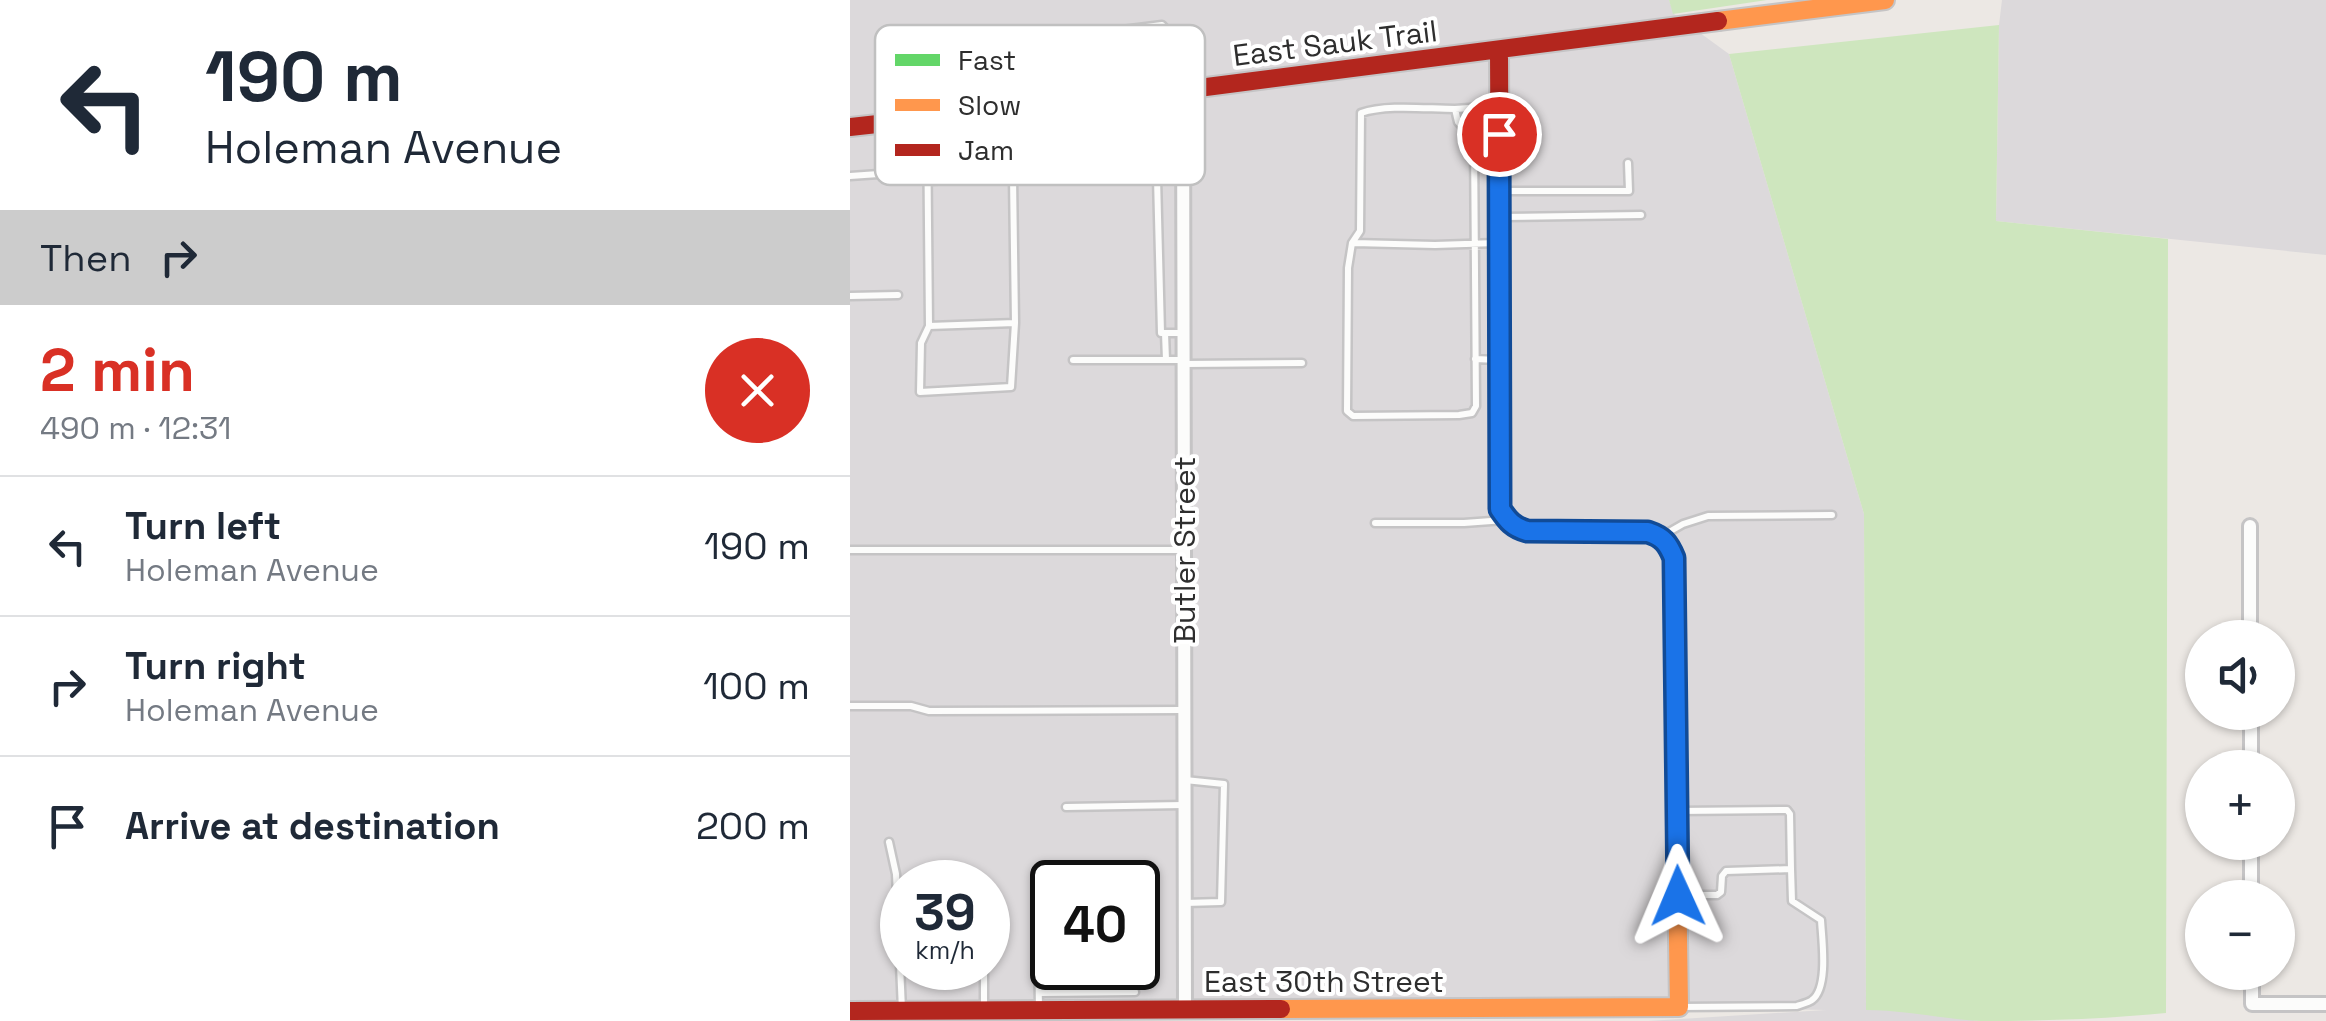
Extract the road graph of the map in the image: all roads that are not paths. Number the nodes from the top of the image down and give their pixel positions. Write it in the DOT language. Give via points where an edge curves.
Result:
graph roads {
  1 [pos="1885,0"];
  2 [pos="1498,51"];
  3 [pos="1205,87"];
  4 [pos="1499,106"];
  5 [pos="1455,108"];
  6 [pos="875,124"];
  7 [pos="850,126"];
  8 [pos="1628,164"];
  9 [pos="875,174"];
  10 [pos="850,176"];
  11 [pos="928,185"];
  12 [pos="1013,185"];
  13 [pos="1157,185"];
  14 [pos="1183,185"];
  15 [pos="1499,191"];
  16 [pos="1641,215"];
  17 [pos="1500,216"];
  18 [pos="1352,243"];
  19 [pos="1500,243"];
  20 [pos="1474,244"];
  21 [pos="898,295"];
  22 [pos="850,296"];
  23 [pos="1015,323"];
  24 [pos="930,326"];
  25 [pos="1166,334"];
  26 [pos="1184,334"];
  27 [pos="1475,359"];
  28 [pos="1073,360"];
  29 [pos="1166,360"];
  30 [pos="1500,360"];
  31 [pos="1184,362"];
  32 [pos="1302,363"];
  33 [pos="1832,516"];
  34 [pos="1507,520"];
  35 [pos="1375,523"];
  36 [pos="2250,526"];
  37 [pos="1661,536"];
  38 [pos="850,550"];
  39 [pos="1184,550"];
  40 [pos="2250,620"];
  41 [pos="850,706"];
  42 [pos="1184,710"];
  43 [pos="1184,780"];
  44 [pos="1184,805"];
  45 [pos="1066,807"];
  46 [pos="1677,811"];
  47 [pos="889,842"];
  48 [pos="1790,870"];
  49 [pos="1678,896"];
  50 [pos="1184,902"];
  51 [pos="984,990"];
  52 [pos="1039,990"];
  53 [pos="2252,990"];
  54 [pos="1136,992"];
  55 [pos="1039,1002"];
  56 [pos="2291,1004"];
  57 [pos="2326,1004"];
  58 [pos="1679,1007"];
  59 [pos="850,1011"];
  60 [pos="902,1011"];
  61 [pos="984,1011"];
  62 [pos="1192,1013"];
  63 [pos="1478,1014"];
  64 [pos="1658,1014"];
  65 [pos="1287,1015"];
  66 [pos="922,1016"];
  67 [pos="1105,1016"];
  68 [pos="2291,1021"];
  1 -- 2 [label="street, East Sauk Trail"];
  2 -- 3 [label="street, East Sauk Trail"];
  2 -- 4 [label="street"];
  4 -- 5 [label="lane"];
  4 -- 15 [label="street"];
  5 -- 18 [label="lane" via="1361,113 1360,230"];
  5 -- 20 [label="lane" via="1474,138"];
  6 -- 7 [label="street, East Sauk Trail"];
  8 -- 15 [label="lane" via="1628,191"];
  9 -- 10 [label="lane"];
  11 -- 24 [label="lane"];
  12 -- 23 [label="lane"];
  13 -- 25 [label="lane"];
  14 -- 26 [label="street, Butler Street"];
  15 -- 17 [label="street"];
  16 -- 17 [label="lane"];
  17 -- 19 [label="street"];
  18 -- 20 [label="lane"];
  18 -- 27 [label="lane" via="1348,414 1472,413"];
  19 -- 20 [label="lane"];
  19 -- 30 [label="street"];
  20 -- 27 [label="lane"];
  21 -- 22 [label="lane"];
  23 -- 24 [label="lane"];
  23 -- 24 [label="lane" via="1011,387 920,392 921,343"];
  25 -- 26 [label="lane"];
  25 -- 29 [label="lane"];
  26 -- 31 [label="street, Butler Street"];
  27 -- 30 [label="lane"];
  28 -- 29 [label="lane"];
  29 -- 31 [label="lane"];
  30 -- 34 [label="street" via="1500,509"];
  31 -- 32 [label="lane"];
  31 -- 39 [label="street, Butler Street"];
  33 -- 37 [label="lane" via="1708,516"];
  34 -- 35 [label="lane"];
  34 -- 37 [label="street" via="1527,531"];
  36 -- 40 [label="street"];
  37 -- 46 [label="street" via="1674,558"];
  38 -- 39 [label="lane"];
  39 -- 42 [label="street, Butler Street"];
  41 -- 42 [label="lane"];
  42 -- 43 [label="street, Butler Street"];
  43 -- 44 [label="street, Butler Street"];
  43 -- 50 [label="lane" via="1224,784 1220,902"];
  44 -- 45 [label="lane"];
  44 -- 50 [label="street, Butler Street"];
  46 -- 48 [label="lane" via="1786,810"];
  46 -- 49 [label="street"];
  47 -- 60 [label="lane"];
  48 -- 49 [label="lane" via="1726,871 1717,895"];
  48 -- 58 [label="lane" via="1792,901 1822,920 1822,979 1812,1002"];
  49 -- 58 [label="street"];
  50 -- 62 [label="street, Butler Street"];
  51 -- 61 [label="lane"];
  52 -- 55 [label="lane"];
  53 -- 56 [label="street" via="2252,1004"];
  54 -- 55 [label="lane"];
  55 -- 61 [label="street, East 30th Street"];
  55 -- 67 [label="street, East 30th Street"];
  56 -- 57 [label="street"];
  56 -- 68 [label="street"];
  58 -- 64 [label="street, East 30th Street"];
  59 -- 60 [label="street, East 30th Street"];
  60 -- 66 [label="street, East 30th Street"];
  61 -- 66 [label="street, East 30th Street"];
  62 -- 65 [label="street, East 30th Street"];
  62 -- 67 [label="street, East 30th Street"];
  63 -- 64 [label="street, East 30th Street"];
  63 -- 65 [label="street, East 30th Street"];
}
